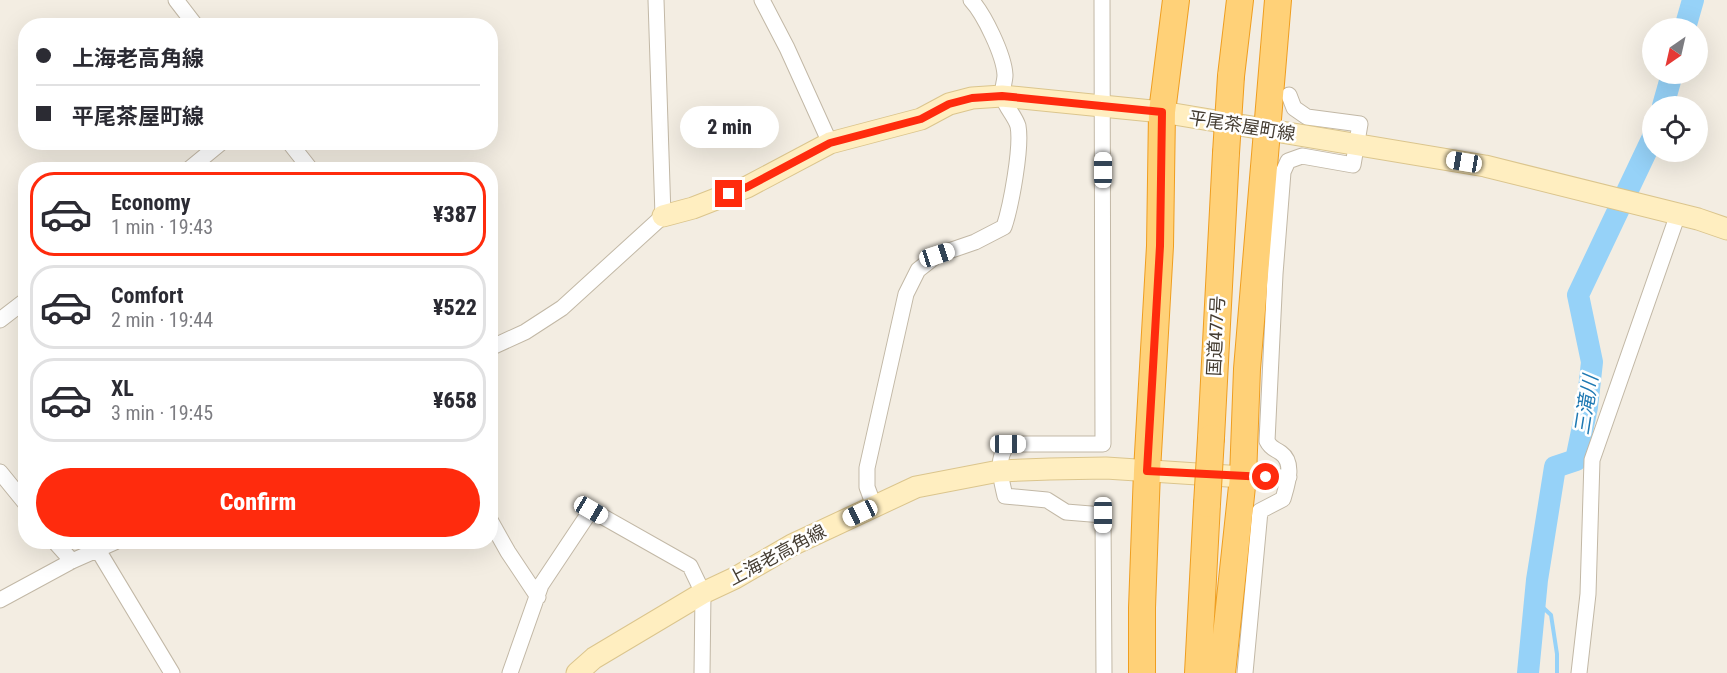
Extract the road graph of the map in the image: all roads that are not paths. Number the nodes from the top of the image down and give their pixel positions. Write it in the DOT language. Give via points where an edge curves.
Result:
graph roads {
  1 [pos="176,0"];
  2 [pos="656,0"];
  3 [pos="762,0"];
  4 [pos="970,0"];
  5 [pos="1102,0"];
  6 [pos="1176,0"];
  7 [pos="1240,0"];
  8 [pos="1278,0"];
  9 [pos="190,18"];
  10 [pos="1289,94"];
  11 [pos="1002,96"];
  12 [pos="1102,106"];
  13 [pos="1162,112"];
  14 [pos="1268,131"];
  15 [pos="830,143"];
  16 [pos="1357,144"];
  17 [pos="212,150"];
  18 [pos="295,150"];
  19 [pos="198,162"];
  20 [pos="305,162"];
  21 [pos="1672,213"];
  22 [pos="663,216"];
  23 [pos="1727,229"];
  24 [pos="18,306"];
  25 [pos="0,320"];
  26 [pos="498,344"];
  27 [pos="999,471"];
  28 [pos="1147,471"];
  29 [pos="0,472"];
  30 [pos="1243,477"];
  31 [pos="1289,477"];
  32 [pos="18,494"];
  33 [pos="874,506"];
  34 [pos="498,534"];
  35 [pos="61,549"];
  36 [pos="98,550"];
  37 [pos="72,561"];
  38 [pos="703,593"];
  39 [pos="538,597"];
  40 [pos="0,600"];
  41 [pos="1142,608"];
  42 [pos="172,673"];
  43 [pos="510,673"];
  44 [pos="577,673"];
  45 [pos="702,673"];
  46 [pos="1104,673"];
  47 [pos="1130,673"];
  48 [pos="1142,673"];
  49 [pos="1197,673"];
  50 [pos="1222,673"];
  51 [pos="1245,673"];
  52 [pos="1579,673"];
  1 -- 9 [label="street"];
  2 -- 22 [label="street"];
  3 -- 15 [label="street"];
  4 -- 11 [label="street" via="993,37 1005,73"];
  5 -- 12 [label="street"];
  6 -- 13 [label="highway"];
  7 -- 49 [label="highway, 国道477号, bridge" via="1226,153"];
  8 -- 14 [label="highway"];
  10 -- 16 [label="street" via="1294,108 1307,117 1360,124"];
  11 -- 12 [label="main road, 平尾茶屋町線"];
  11 -- 15 [label="main road, 平尾茶屋町線" via="949,104 921,119"];
  11 -- 33 [label="street" via="1018,127 1011,208 1004,227 937,255 918,270 906,294 867,468 867,487"];
  12 -- 13 [label="main road, 平尾茶屋町線"];
  12 -- 27 [label="street" via="1103,444 1008,444 1002,452"];
  13 -- 14 [label="main road, 平尾茶屋町線"];
  13 -- 28 [label="highway" via="1160,246"];
  14 -- 16 [label="main road, 平尾茶屋町線"];
  14 -- 30 [label="highway" via="1247,369"];
  15 -- 22 [label="main road, 平尾茶屋町線" via="747,187"];
  16 -- 21 [label="main road, 平尾茶屋町線" via="1485,166"];
  16 -- 31 [label="street" via="1353,165 1302,156 1288,161 1283,172 1267,441 1288,463"];
  17 -- 19 [label="street"];
  18 -- 20 [label="street"];
  21 -- 23 [label="main road, 平尾茶屋町線"];
  21 -- 52 [label="street" via="1592,460 1588,594"];
  22 -- 26 [label="street" via="562,308"];
  24 -- 25 [label="street"];
  27 -- 28 [label="main road, 上海老高角線"];
  27 -- 33 [label="main road, 上海老高角線" via="916,487"];
  27 -- 46 [label="street" via="1005,496 1047,500 1066,512 1103,515"];
  28 -- 30 [label="main road, 上海老高角線"];
  28 -- 41 [label="highway"];
  29 -- 32 [label="street"];
  30 -- 31 [label="street"];
  30 -- 50 [label="highway"];
  31 -- 51 [label="street" via="1283,499 1260,512"];
  33 -- 38 [label="main road, 上海老高角線"];
  34 -- 39 [label="street"];
  35 -- 37 [label="street"];
  36 -- 37 [label="street"];
  36 -- 42 [label="street"];
  37 -- 40 [label="street"];
  38 -- 39 [label="street" via="690,566 591,510 541,585"];
  38 -- 44 [label="main road, 上海老高角線" via="594,658"];
  38 -- 45 [label="street"];
  39 -- 43 [label="street"];
  41 -- 47 [label="street"];
  41 -- 48 [label="highway"];
}
